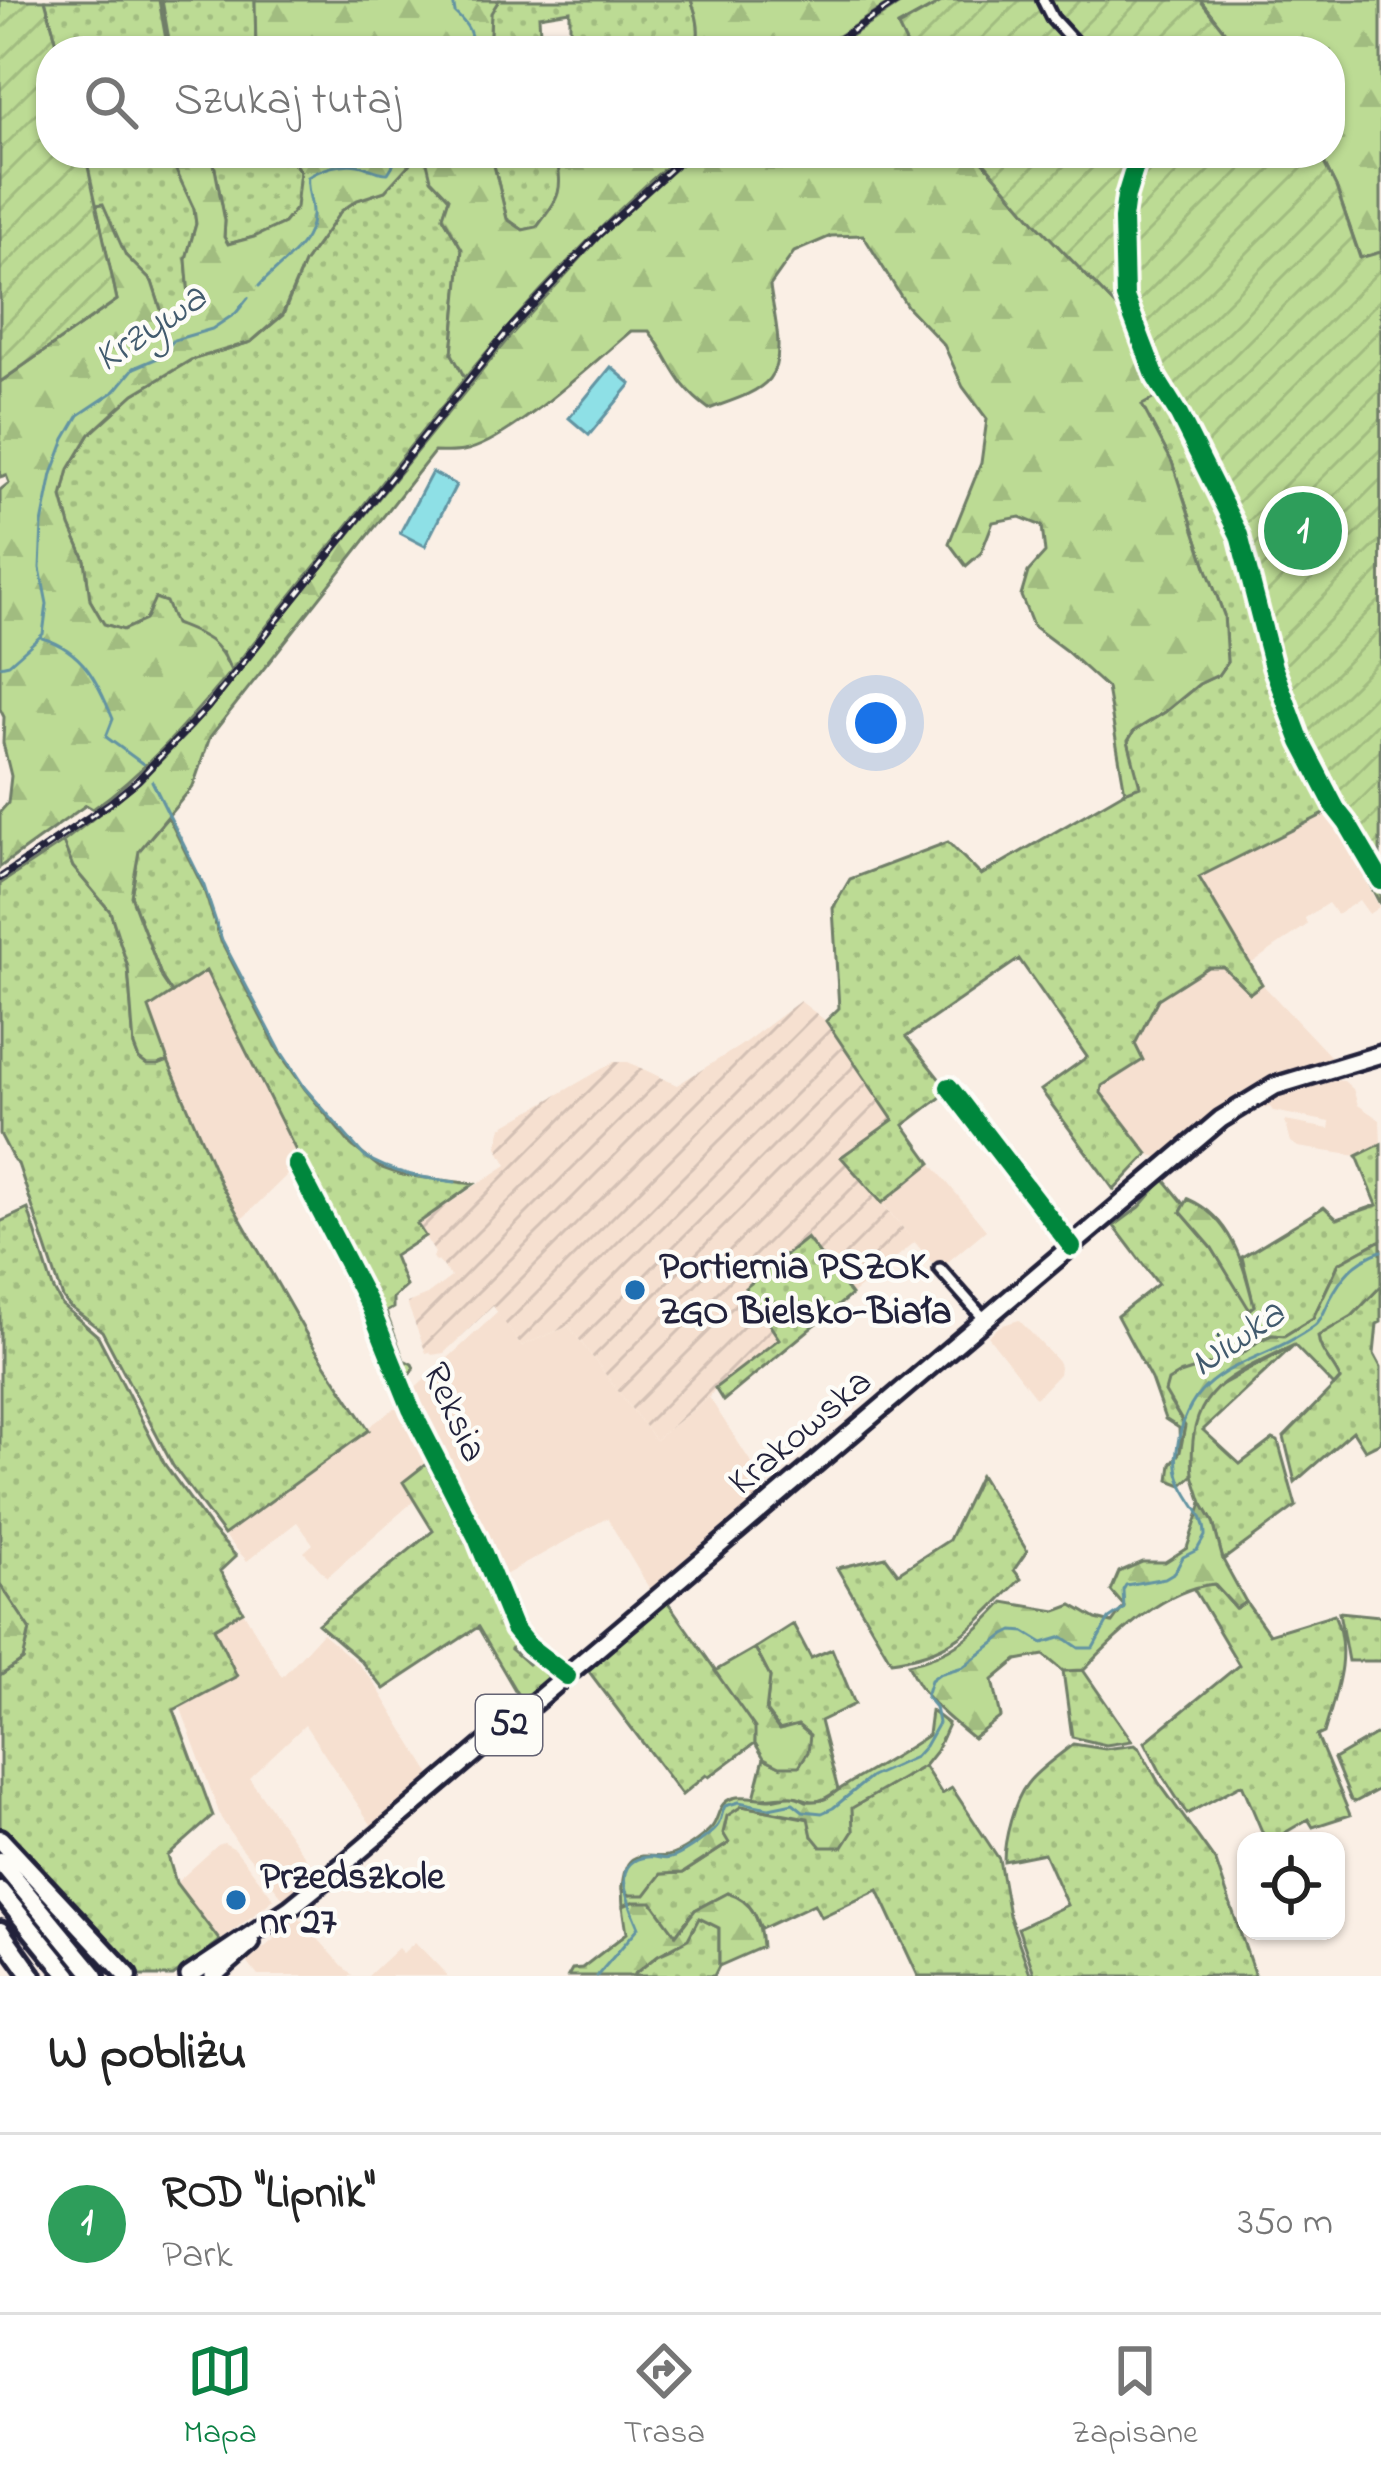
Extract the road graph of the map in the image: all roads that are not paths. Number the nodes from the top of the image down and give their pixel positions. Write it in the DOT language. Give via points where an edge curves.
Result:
graph roads {
  1 [pos="1043,0"];
  2 [pos="1068,36"];
  3 [pos="1134,168"];
  4 [pos="1381,881"];
  5 [pos="1381,1054"];
  6 [pos="950,1087"];
  7 [pos="296,1164"];
  8 [pos="1072,1247"];
  9 [pos="940,1269"];
  10 [pos="986,1321"];
  11 [pos="567,1676"];
  12 [pos="0,1839"];
  13 [pos="0,1861"];
  14 [pos="0,1891"];
  15 [pos="289,1909"];
  16 [pos="0,1931"];
  17 [pos="32,1976"];
  18 [pos="69,1976"];
  19 [pos="95,1976"];
  20 [pos="128,1976"];
  21 [pos="189,1976"];
  22 [pos="213,1976"];
  1 -- 2 [label="street"];
  3 -- 4 [label="street" via="1123,219 1125,297 1147,359 1239,535 1301,742"];
  5 -- 8 [label="main road, Krakowska / 52" via="1287,1081 1237,1107"];
  6 -- 8 [label="street"];
  7 -- 11 [label="street, Reksia" via="370,1307 514,1629"];
  8 -- 10 [label="main road, Krakowska / 52"];
  9 -- 10 [label="street"];
  10 -- 11 [label="main road, Krakowska / 52"];
  11 -- 15 [label="main road, Krakowska / 52"];
  12 -- 20 [label="highway"];
  13 -- 19 [label="highway"];
  14 -- 18 [label="highway"];
  15 -- 21 [label="main road, Krakowska / 52"];
  15 -- 22 [label="main road, Krakowska / 52"];
  16 -- 17 [label="highway"];
}
